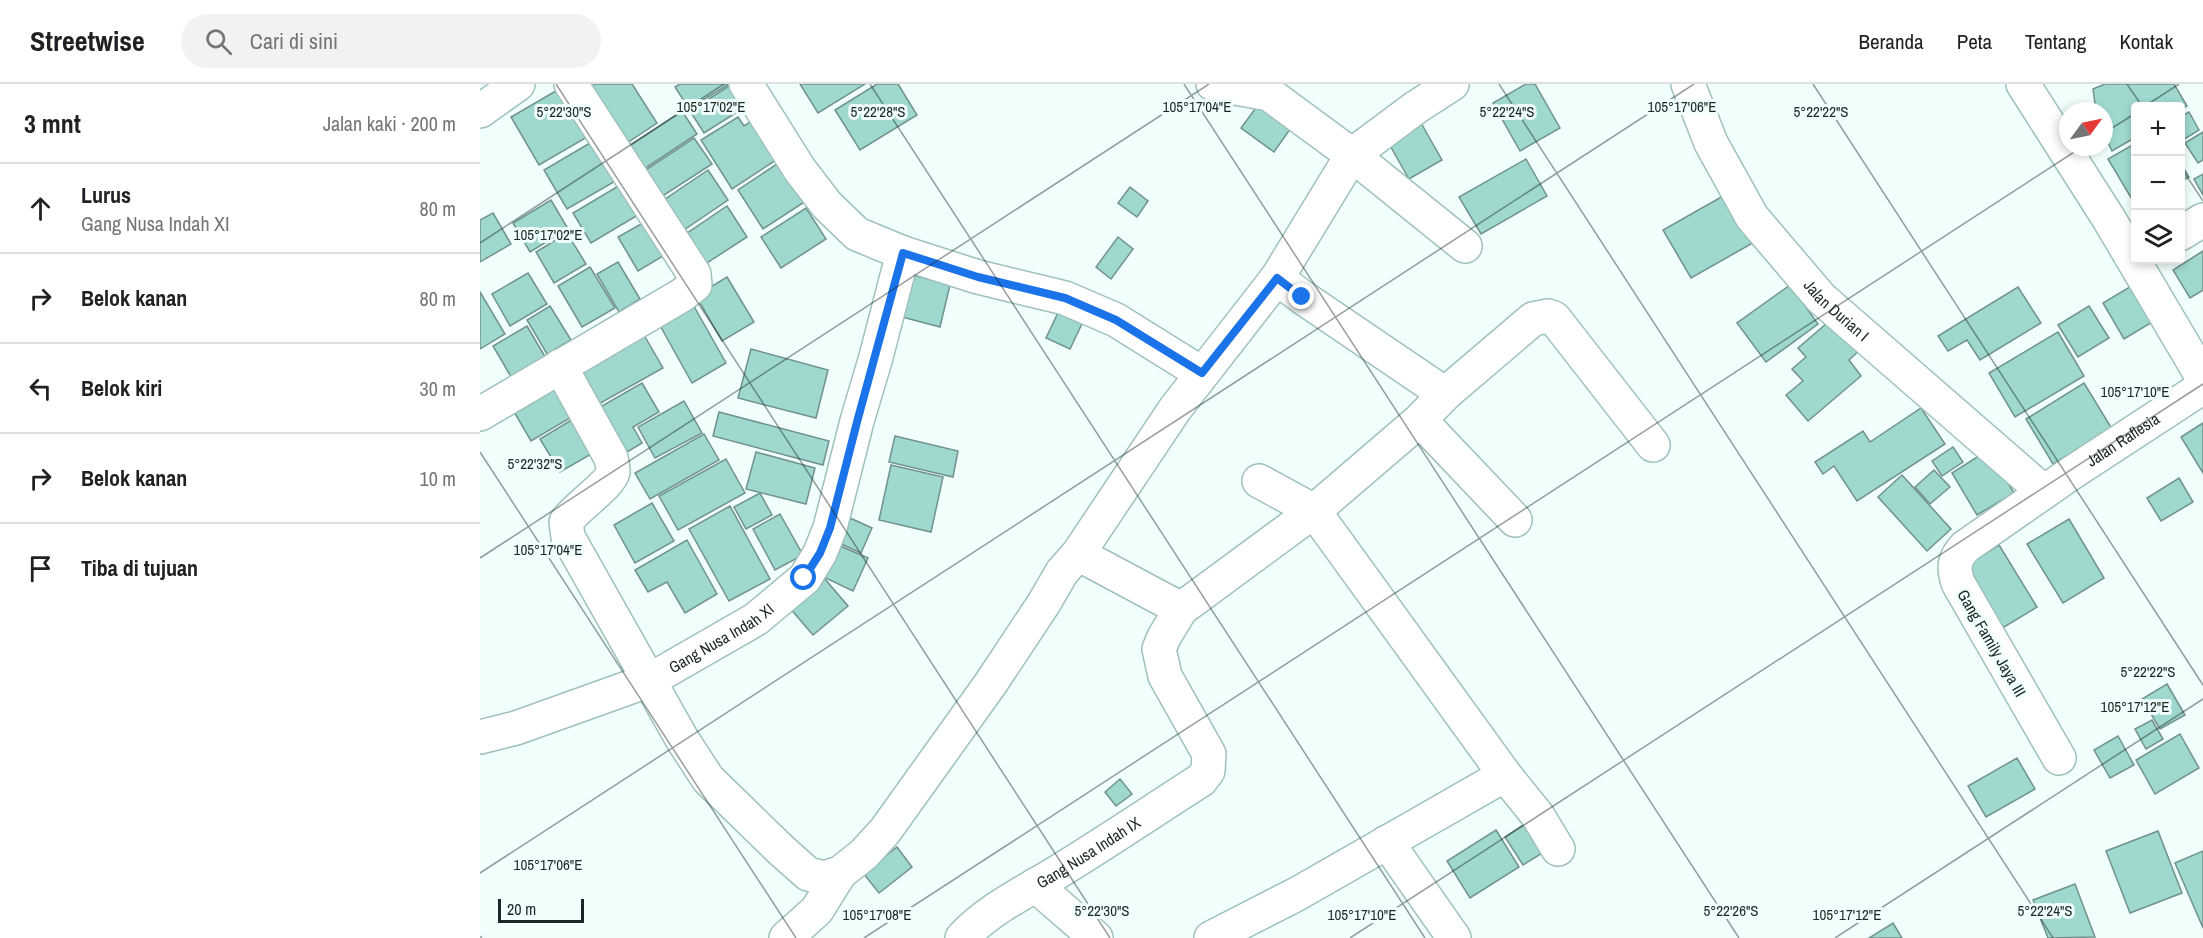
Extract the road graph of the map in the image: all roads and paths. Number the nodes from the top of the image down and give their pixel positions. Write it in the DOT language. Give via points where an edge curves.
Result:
graph roads {
  1 [pos="518,84"];
  2 [pos="571,84"];
  3 [pos="746,84"];
  4 [pos="1213,84"];
  5 [pos="1452,84"];
  6 [pos="1688,84"];
  7 [pos="2023,84"];
  8 [pos="480,111"];
  9 [pos="1352,155"];
  10 [pos="2203,220"];
  11 [pos="2185,231"];
  12 [pos="1465,246"];
  13 [pos="2131,252"];
  14 [pos="903,253"];
  15 [pos="2139,264"];
  16 [pos="1277,278"];
  17 [pos="560,366"];
  18 [pos="1202,373"];
  19 [pos="2203,378"];
  20 [pos="2203,387"];
  21 [pos="1445,394"];
  22 [pos="480,414"];
  23 [pos="1420,420"];
  24 [pos="1653,445"];
  25 [pos="1259,481"];
  26 [pos="2044,492"];
  27 [pos="1314,511"];
  28 [pos="1515,520"];
  29 [pos="1078,554"];
  30 [pos="1181,609"];
  31 [pos="650,680"];
  32 [pos="480,737"];
  33 [pos="2059,758"];
  34 [pos="1505,776"];
  35 [pos="1387,842"];
  36 [pos="1558,849"];
  37 [pos="840,873"];
  38 [pos="1035,885"];
  39 [pos="786,938"];
  40 [pos="963,938"];
  41 [pos="1096,938"];
  42 [pos="1211,938"];
  43 [pos="1454,938"];
  1 -- 8 [label="street"];
  2 -- 17 [label="street" via="694,274 695,285"];
  3 -- 14 [label="street" via="827,205 857,234"];
  4 -- 9 [label="street" via="1269,94"];
  5 -- 9 [label="street"];
  6 -- 26 [label="street, Jalan Durian I" via="1711,143 1752,217 1821,298"];
  7 -- 13 [label="street"];
  9 -- 12 [label="street"];
  9 -- 16 [label="street"];
  10 -- 11 [label="street"];
  14 -- 18 [label="street" via="978,277 1065,298 1116,320"];
  14 -- 31 [label="street, Gang Nusa Indah XI" via="820,553 804,578 756,619"];
  15 -- 19 [label="street"];
  16 -- 18 [label="street"];
  16 -- 21 [label="street"];
  17 -- 22 [label="street"];
  17 -- 31 [label="street" via="610,458 613,474 566,522 568,537"];
  18 -- 29 [label="street"];
  20 -- 26 [label="street, Jalan Raflesia"];
  21 -- 23 [label="street"];
  21 -- 24 [label="street" via="1533,320 1548,316 1554,318"];
  23 -- 27 [label="street"];
  23 -- 28 [label="street"];
  25 -- 27 [label="street"];
  26 -- 33 [label="street, Gang Family Jaya III" via="1965,547 1956,557 1954,570"];
  27 -- 30 [label="street"];
  27 -- 34 [label="street"];
  29 -- 30 [label="street"];
  29 -- 37 [label="street" via="885,831"];
  30 -- 38 [label="street, Gang Nusa Indah IX" via="1159,649 1161,662 1209,754 1208,771 1201,780"];
  31 -- 32 [label="street, Gang Nusa Indah XI"];
  31 -- 37 [label="street" via="708,779 808,874 824,878"];
  34 -- 35 [label="street"];
  34 -- 36 [label="street" via="1538,816"];
  35 -- 42 [label="street"];
  35 -- 43 [label="street"];
  37 -- 39 [label="street" via="818,910"];
  38 -- 40 [label="street, Gang Nusa Indah IX" via="987,914"];
  38 -- 41 [label="street"];
}
